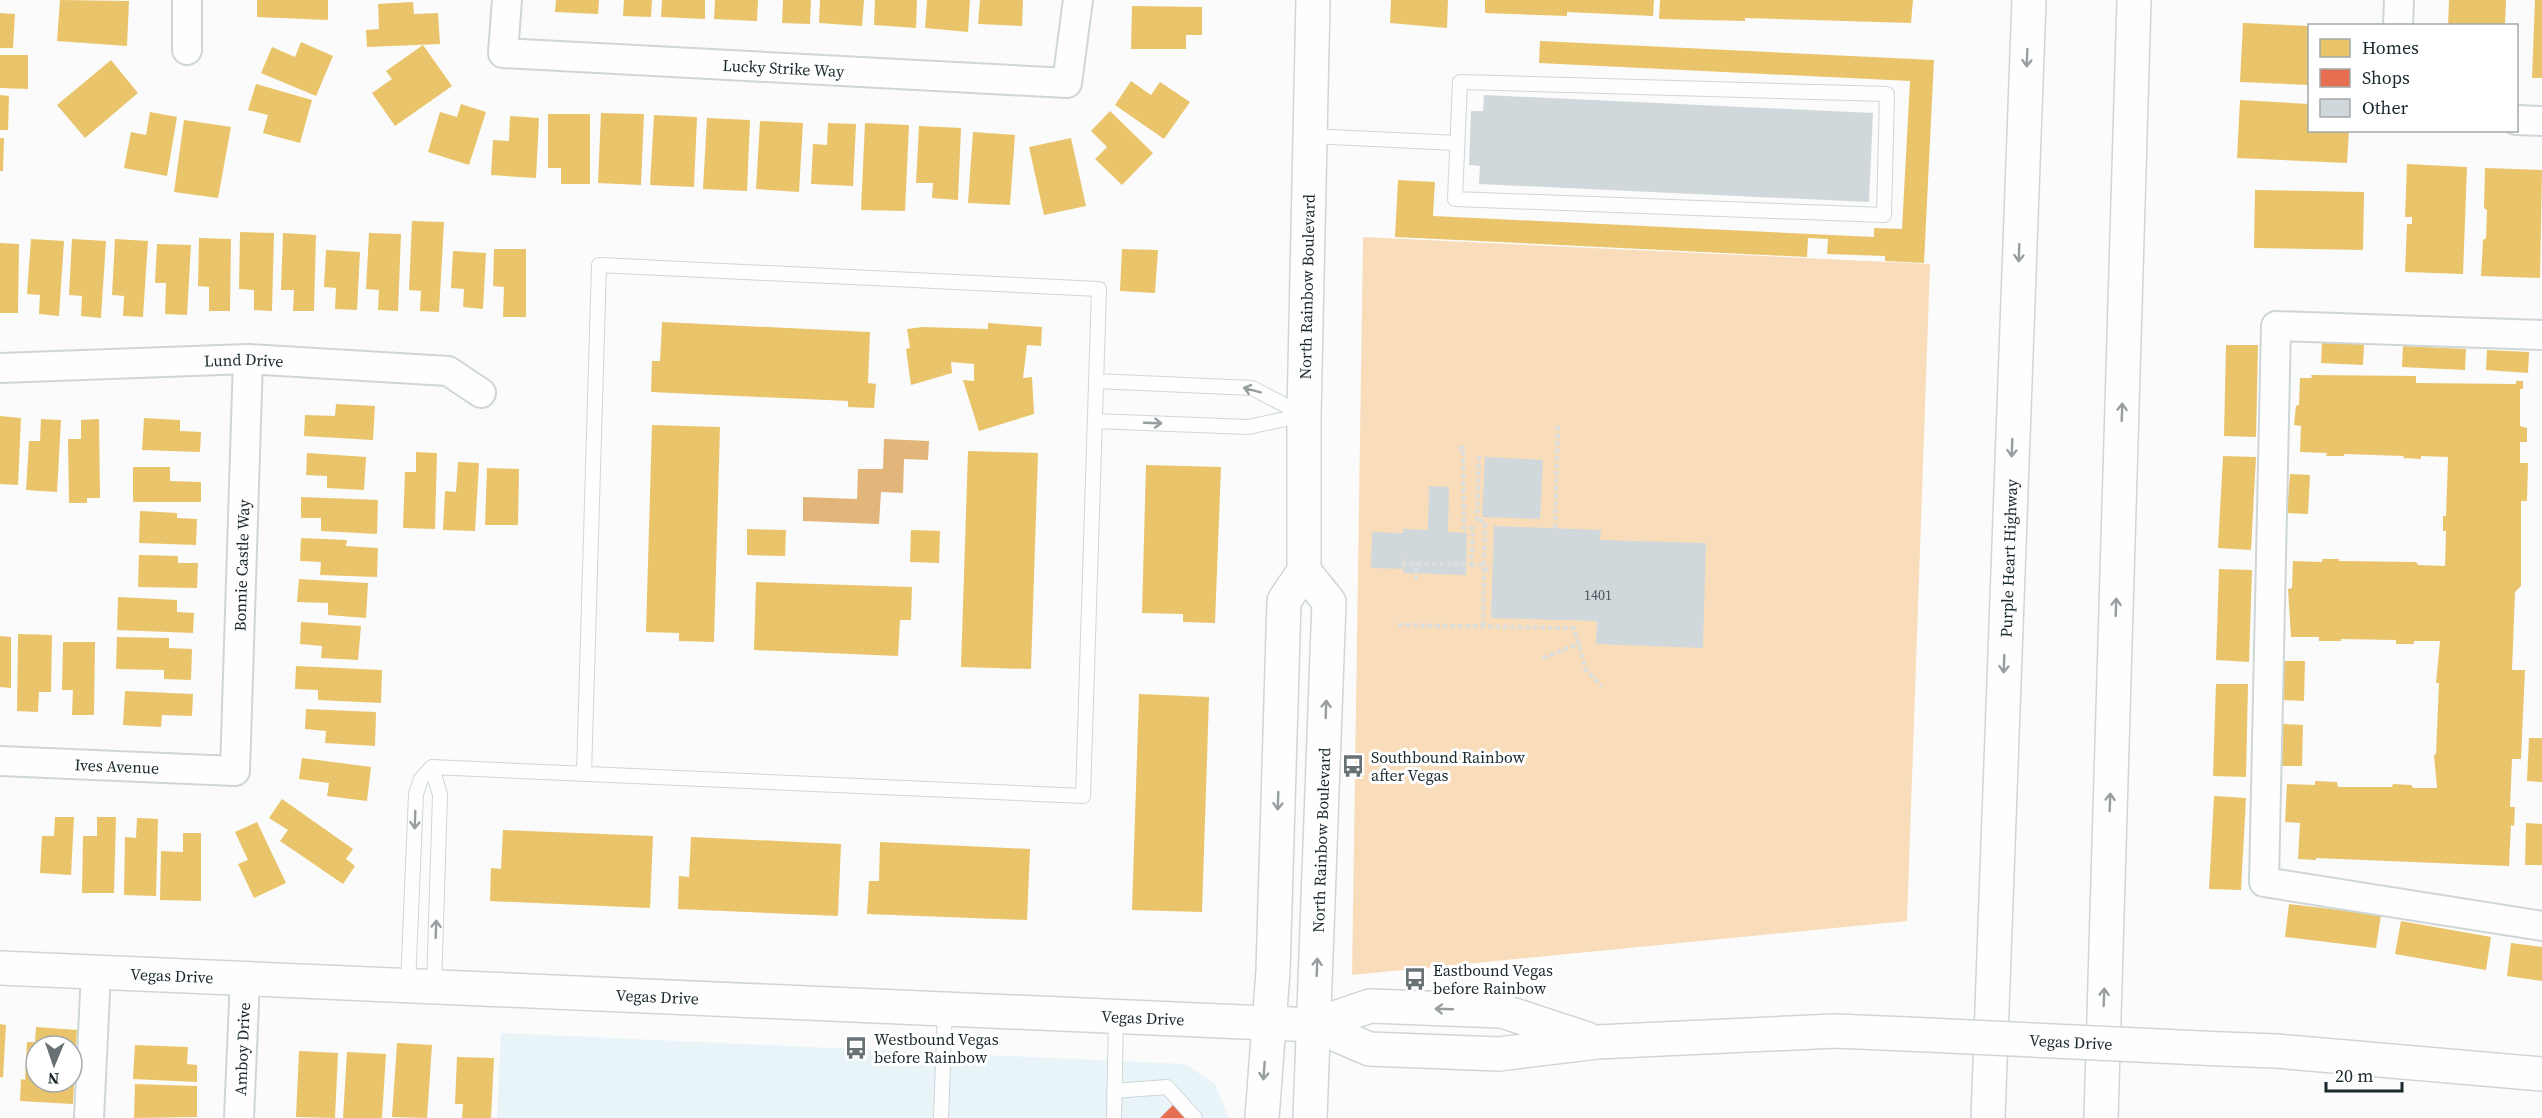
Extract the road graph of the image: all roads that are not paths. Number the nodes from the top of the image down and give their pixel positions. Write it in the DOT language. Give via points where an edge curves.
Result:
graph roads {
  1 [pos="187,0"];
  2 [pos="507,0"];
  3 [pos="1078,0"];
  4 [pos="1313,0"];
  5 [pos="2029,0"];
  6 [pos="2134,0"];
  7 [pos="2399,0"];
  8 [pos="2398,24"];
  9 [pos="187,50"];
  10 [pos="2518,120"];
  11 [pos="2542,121"];
  12 [pos="1310,136"];
  13 [pos="1457,143"];
  14 [pos="2542,335"];
  15 [pos="248,359"];
  16 [pos="0,368"];
  17 [pos="1096,381"];
  18 [pos="481,393"];
  19 [pos="1304,415"];
  20 [pos="1095,421"];
  21 [pos="1304,571"];
  22 [pos="0,761"];
  23 [pos="432,767"];
  24 [pos="235,771"];
  25 [pos="584,774"];
  26 [pos="414,852"];
  27 [pos="438,853"];
  28 [pos="2542,926"];
  29 [pos="0,968"];
  30 [pos="96,972"];
  31 [pos="245,979"];
  32 [pos="421,987"];
  33 [pos="945,1009"];
  34 [pos="1116,1017"];
  35 [pos="1268,1023"];
  36 [pos="1314,1025"];
  37 [pos="1598,1042"];
  38 [pos="2542,1074"];
  39 [pos="1114,1091"];
  40 [pos="89,1118"];
  41 [pos="239,1118"];
  42 [pos="940,1118"];
  43 [pos="1114,1118"];
  44 [pos="1195,1118"];
  45 [pos="1262,1118"];
  46 [pos="1310,1118"];
  47 [pos="1988,1118"];
  48 [pos="2101,1118"];
  1 -- 9 [label="street"];
  2 -- 3 [label="street, Lucky Strike Way" via="503,54 1067,83"];
  4 -- 12 [label="main road, North Rainbow Boulevard"];
  5 -- 47 [label="main road, Purple Heart Highway, one-way"];
  48 -- 6 [label="main road, one-way"];
  7 -- 8 [label="street"];
  10 -- 11 [label="street"];
  12 -- 13 [label="lane"];
  12 -- 19 [label="main road, North Rainbow Boulevard"];
  13 -- 13 [label="lane" via="1455,199 1884,215 1887,94 1460,82"];
  14 -- 28 [label="street" via="2276,326 2264,882"];
  15 -- 16 [label="street, Lund Drive"];
  15 -- 18 [label="street, Lund Drive" via="448,371"];
  15 -- 24 [label="street, Bonnie Castle Way"];
  19 -- 17 [label="lane, one-way" via="1252,388"];
  17 -- 20 [label="lane"];
  17 -- 25 [label="lane" via="1099,289 599,265"];
  20 -- 19 [label="lane, one-way" via="1248,427"];
  19 -- 21 [label="main road, North Rainbow Boulevard"];
  20 -- 25 [label="lane" via="1083,796"];
  21 -- 35 [label="main road, one-way" via="1284,601 1273,972"];
  36 -- 21 [label="main road, North Rainbow Boulevard, one-way" via="1329,602"];
  22 -- 24 [label="street, Ives Avenue"];
  23 -- 25 [label="lane"];
  23 -- 26 [label="lane, one-way" via="421,779 416,794"];
  23 -- 27 [label="lane" via="440,795"];
  26 -- 27 [label="lane"];
  26 -- 32 [label="lane"];
  32 -- 27 [label="lane, one-way"];
  29 -- 30 [label="main road, Vegas Drive"];
  30 -- 31 [label="main road, Vegas Drive"];
  30 -- 40 [label="street"];
  31 -- 32 [label="main road, Vegas Drive"];
  31 -- 41 [label="street, Amboy Drive"];
  32 -- 33 [label="main road, Vegas Drive"];
  33 -- 34 [label="main road, Vegas Drive"];
  33 -- 42 [label="lane"];
  34 -- 35 [label="main road, Vegas Drive"];
  34 -- 39 [label="lane"];
  35 -- 36 [label="main road, Vegas Drive"];
  35 -- 45 [label="main road, one-way"];
  36 -- 37 [label="main road, Vegas Drive" via="1369,1049 1499,1054"];
  37 -- 36 [label="main road, Vegas Drive, one-way" via="1502,1011 1370,1006"];
  36 -- 46 [label="main road, North Rainbow Boulevard"];
  37 -- 38 [label="main road, Vegas Drive, bridge" via="1835,1031 2276,1051"];
  39 -- 43 [label="lane"];
  39 -- 44 [label="lane" via="1167,1087"];
}
